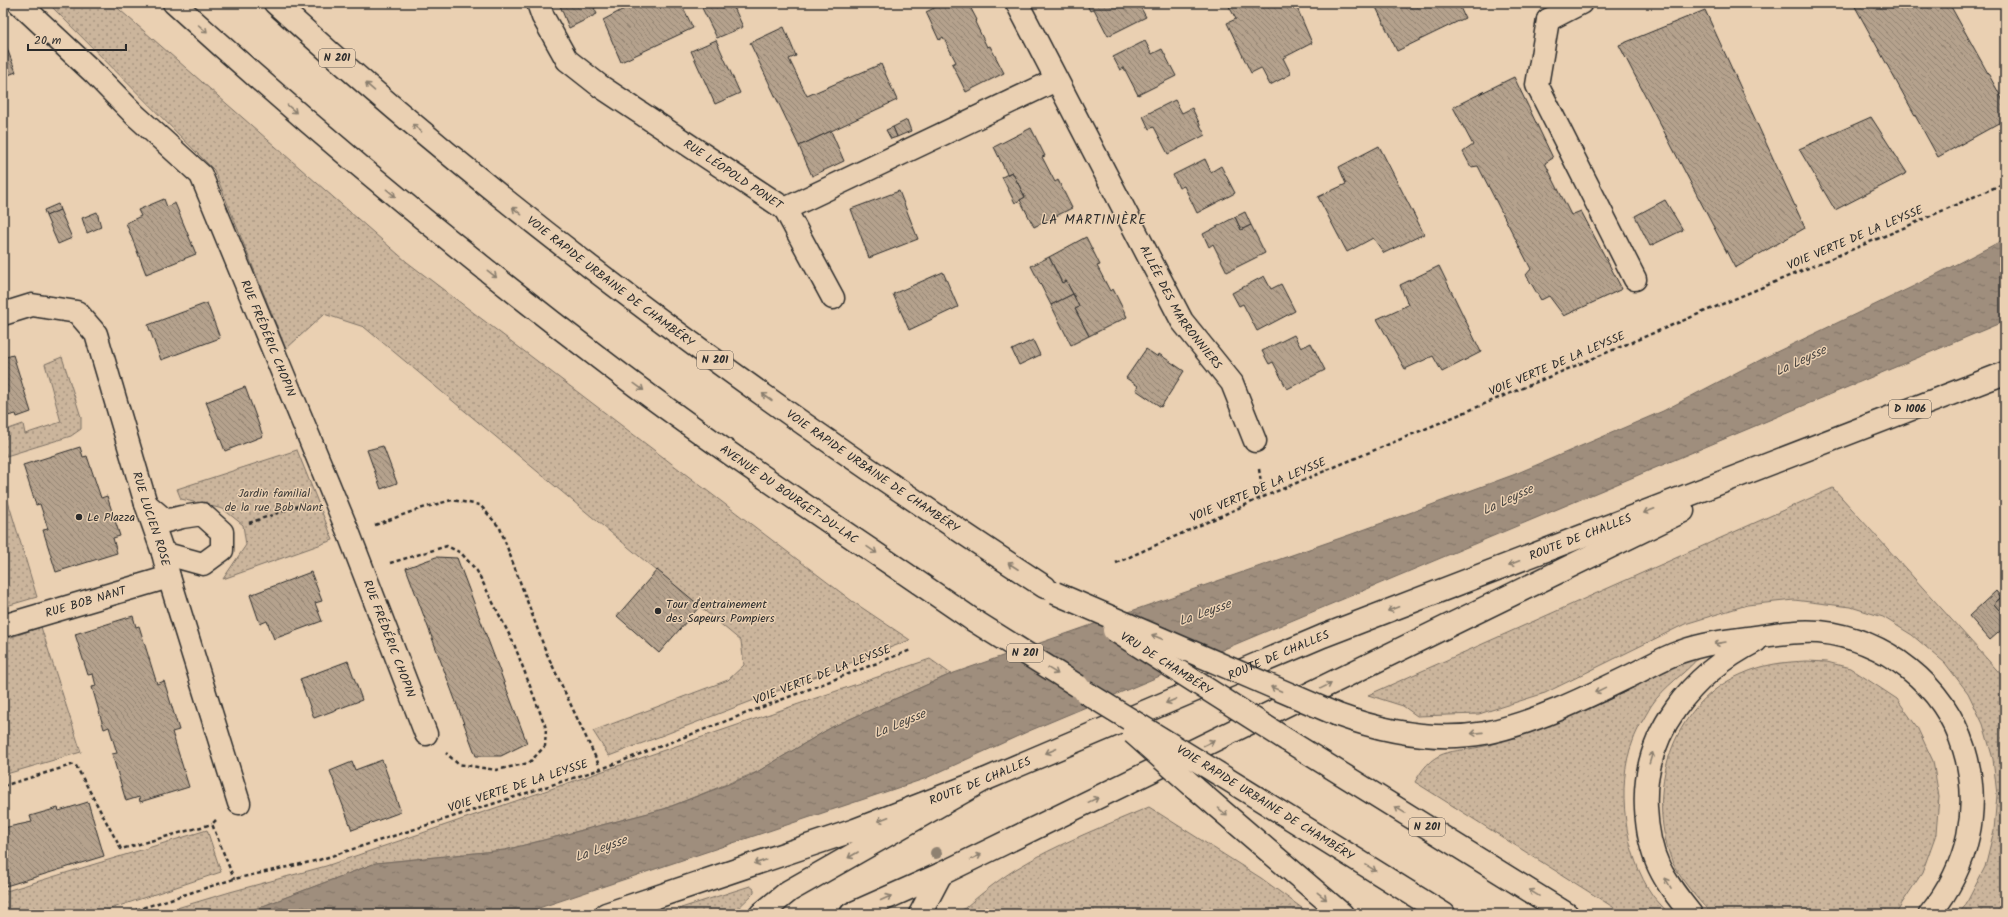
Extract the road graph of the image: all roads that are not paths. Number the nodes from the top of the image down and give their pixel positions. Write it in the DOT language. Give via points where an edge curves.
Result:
graph roads {
  1 [pos="19,3"];
  2 [pos="174,3"];
  3 [pos="275,3"];
  4 [pos="538,3"];
  5 [pos="1017,3"];
  6 [pos="1581,3"];
  7 [pos="1544,12"];
  8 [pos="1056,80"];
  9 [pos="785,209"];
  10 [pos="1635,279"];
  11 [pos="833,298"];
  12 [pos="3,314"];
  13 [pos="2005,373"];
  14 [pos="1255,441"];
  15 [pos="1816,447"];
  16 [pos="146,504"];
  17 [pos="163,553"];
  18 [pos="169,577"];
  19 [pos="1050,590"];
  20 [pos="3,626"];
  21 [pos="1772,635"];
  22 [pos="1082,689"];
  23 [pos="426,734"];
  24 [pos="984,780"];
  25 [pos="240,803"];
  26 [pos="941,874"];
  27 [pos="632,911"];
  28 [pos="606,914"];
  29 [pos="761,914"];
  30 [pos="851,914"];
  31 [pos="920,914"];
  32 [pos="1342,914"];
  33 [pos="1444,914"];
  34 [pos="1567,914"];
  35 [pos="1691,914"];
  36 [pos="1930,914"];
  1 -- 23 [label="main road, RUE FRÉDÉRIC CHOPIN" via="201,175 349,534"];
  2 -- 22 [label="main road, AVENUE DU BOURGET-DU-LAC / N 201, one-way, bridge" via="262,84 373,178 608,364 714,442 973,620"];
  19 -- 3 [label="main road, VOIE RAPIDE URBAINE DE CHAMBÉRY / N 201, one-way" via="926,509 665,324 519,212 399,113"];
  4 -- 9 [label="main road, RUE LÉOPOLD PONET" via="567,60 600,86"];
  5 -- 8 [label="main road, ALLÉE DES MARRONNIERS"];
  6 -- 7 [label="main road"];
  7 -- 10 [label="main road" via="1537,85"];
  8 -- 9 [label="main road, RUE LÉOPOLD PONET"];
  8 -- 14 [label="main road, ALLÉE DES MARRONNIERS" via="1182,321 1232,383"];
  9 -- 11 [label="main road"];
  12 -- 16 [label="main road, RUE LUCIEN ROSE" via="32,305 77,312 96,334"];
  13 -- 15 [label="main road, ROUTE DE CHALLES / D 1006"];
  15 -- 24 [label="main road, ROUTE DE CHALLES, one-way" via="1323,636"];
  26 -- 15 [label="main road, ROUTE DE CHALLES, one-way"];
  16 -- 17 [label="main road, RUE LUCIEN ROSE"];
  16 -- 17 [label="main road" via="166,521 202,514 222,532 222,550 203,564"];
  17 -- 18 [label="main road, RUE LUCIEN ROSE"];
  18 -- 20 [label="main road, RUE BOB NANT"];
  18 -- 25 [label="main road, RUE LUCIEN ROSE"];
  21 -- 19 [label="main road, one-way, bridge" via="1717,643 1678,653 1585,698 1525,721 1483,733 1457,736 1415,735 1385,730 1338,715"];
  34 -- 19 [label="main road, VRU DE CHAMBÉRY / N 201, one-way, bridge"];
  35 -- 21 [label="main road, one-way" via="1659,867 1651,844 1646,798 1650,759 1668,718 1693,688 1732,655"];
  21 -- 36 [label="main road" via="1817,632 1842,636 1882,650 1899,660 1930,689 1955,726 1972,782 1972,820 1955,876"];
  22 -- 32 [label="main road, one-way, bridge"];
  22 -- 33 [label="main road, VOIE RAPIDE URBAINE DE CHAMBÉRY / N 201, one-way, bridge"];
  24 -- 27 [label="main road, ROUTE DE CHALLES, one-way" via="856,830"];
  24 -- 29 [label="main road, one-way" via="789,891"];
  30 -- 26 [label="main road, ROUTE DE CHALLES, one-way"];
  26 -- 31 [label="main road"];
  27 -- 28 [label="main road, ROUTE DE CHALLES"];
}
